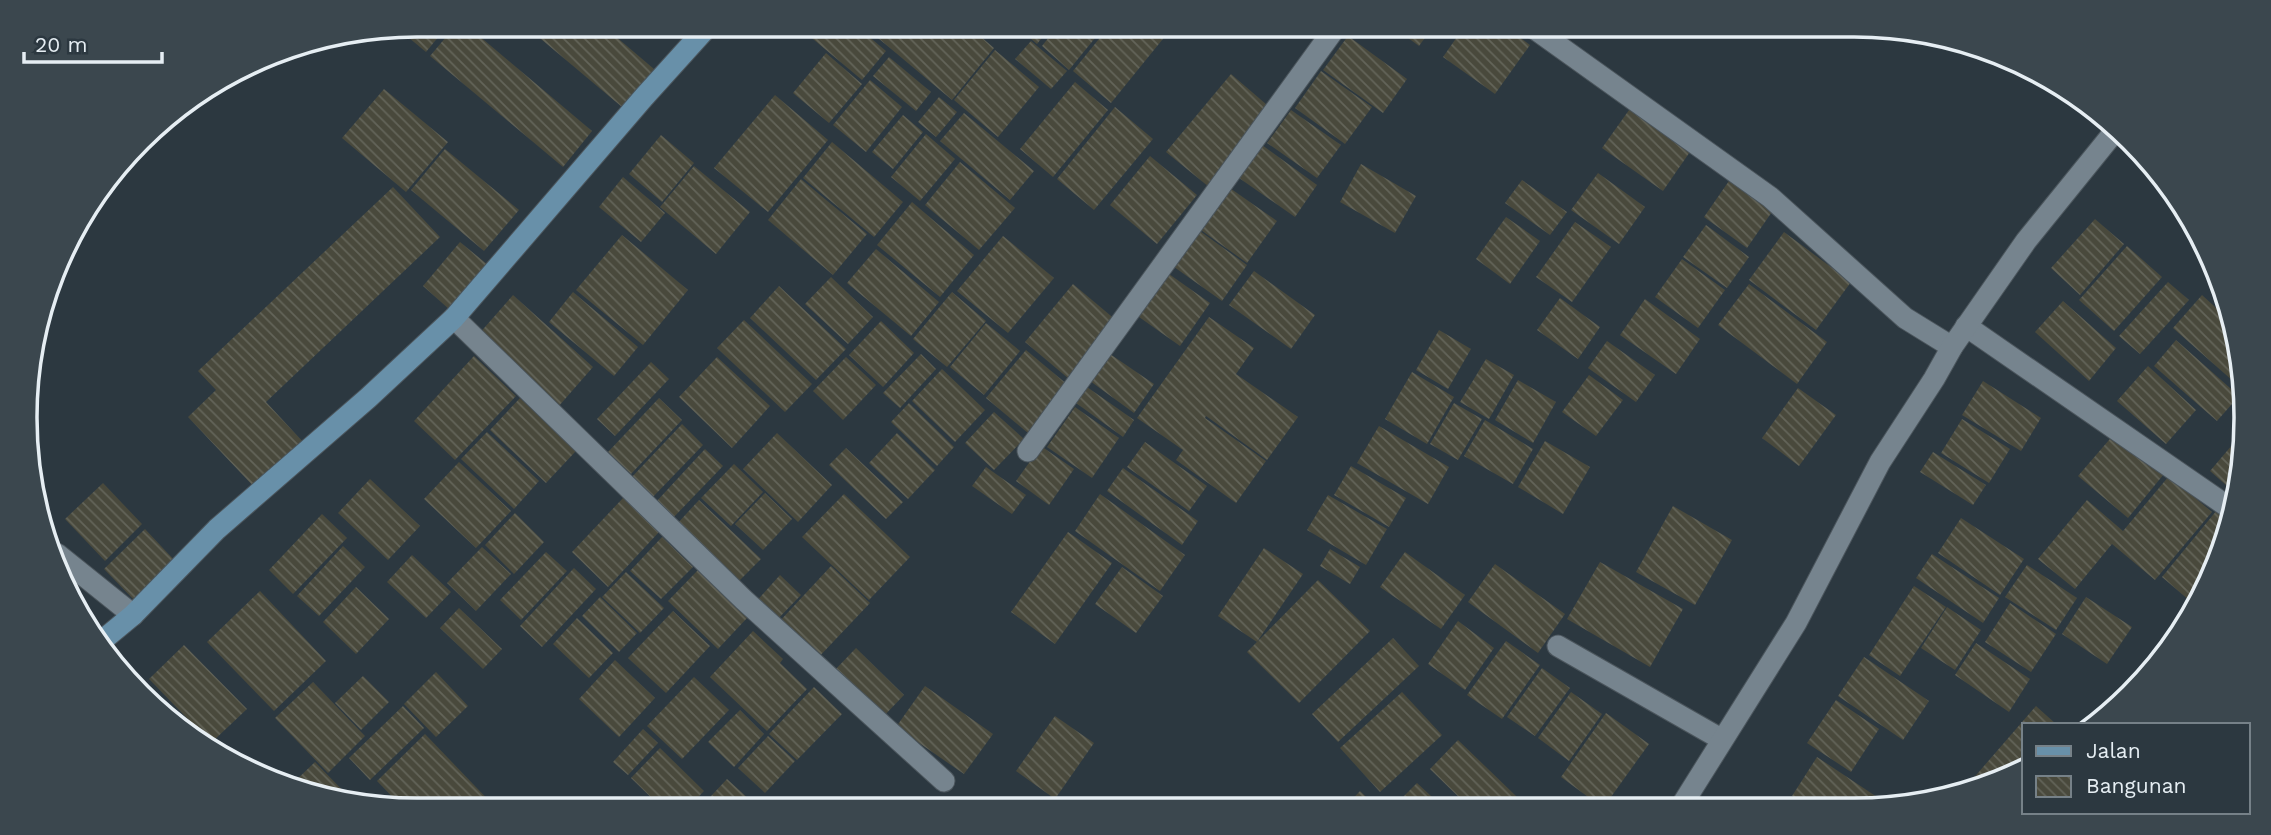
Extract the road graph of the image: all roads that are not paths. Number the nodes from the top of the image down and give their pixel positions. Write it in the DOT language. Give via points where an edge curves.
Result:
graph roads {
  1 [pos="698,37"];
  2 [pos="1329,37"];
  3 [pos="1546,37"];
  4 [pos="2111,136"];
  5 [pos="454,318"];
  6 [pos="1966,326"];
  7 [pos="1952,347"];
  8 [pos="1028,451"];
  9 [pos="2224,504"];
  10 [pos="65,560"];
  11 [pos="134,615"];
  12 [pos="107,637"];
  13 [pos="1558,646"];
  14 [pos="1721,739"];
  15 [pos="944,781"];
  16 [pos="1686,798"];
  1 -- 5 [label="street"];
  2 -- 8 [label="street"];
  3 -- 7 [label="street" via="1770,197 1905,318"];
  4 -- 6 [label="street" via="2026,241"];
  5 -- 11 [label="street" via="217,529"];
  5 -- 15 [label="street" via="744,600"];
  6 -- 7 [label="street"];
  6 -- 9 [label="street"];
  7 -- 14 [label="street" via="1880,462 1796,623"];
  10 -- 11 [label="street"];
  11 -- 12 [label="street"];
  13 -- 14 [label="street"];
  14 -- 16 [label="street"];
}
